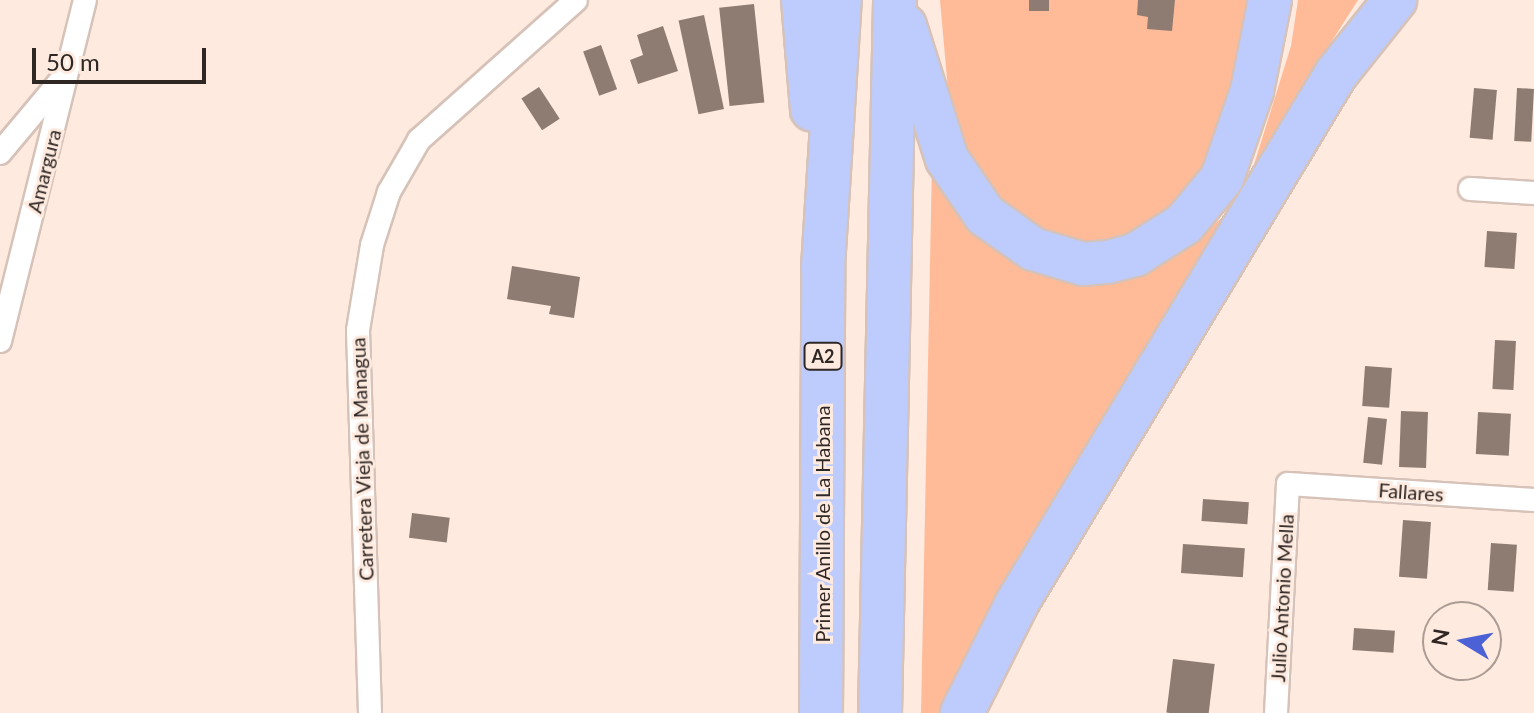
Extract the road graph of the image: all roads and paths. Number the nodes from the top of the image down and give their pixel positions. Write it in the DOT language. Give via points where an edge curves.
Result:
graph roads {
  1 [pos="85,0"];
  2 [pos="576,0"];
  3 [pos="803,0"];
  4 [pos="840,0"];
  5 [pos="896,0"];
  6 [pos="1270,0"];
  7 [pos="1395,0"];
  8 [pos="70,69"];
  9 [pos="0,153"];
  10 [pos="1470,189"];
  11 [pos="1534,193"];
  12 [pos="823,267"];
  13 [pos="0,341"];
  14 [pos="1288,484"];
  15 [pos="1534,500"];
  16 [pos="370,713"];
  17 [pos="821,713"];
  18 [pos="880,713"];
  19 [pos="962,713"];
  20 [pos="1276,713"];
  1 -- 8 [label="street, Amargura"];
  2 -- 16 [label="street, Carretera Vieja de Managua" via="419,140 389,192 372,245 358,330"];
  3 -- 12 [label="highway"];
  4 -- 12 [label="highway, Primer Anillo de La Habana / A2"];
  5 -- 6 [label="highway" via="947,159 964,189 1006,234 1033,249 1083,264 1135,255 1184,224 1206,201 1235,148"];
  5 -- 18 [label="highway"];
  7 -- 19 [label="highway" via="1336,74 1017,603"];
  8 -- 9 [label="street"];
  8 -- 13 [label="street, Amargura"];
  10 -- 11 [label="street"];
  12 -- 17 [label="highway, Primer Anillo de La Habana / A2"];
  14 -- 15 [label="street, Fallares"];
  14 -- 20 [label="street, Julio Antonio Mella"];
}
